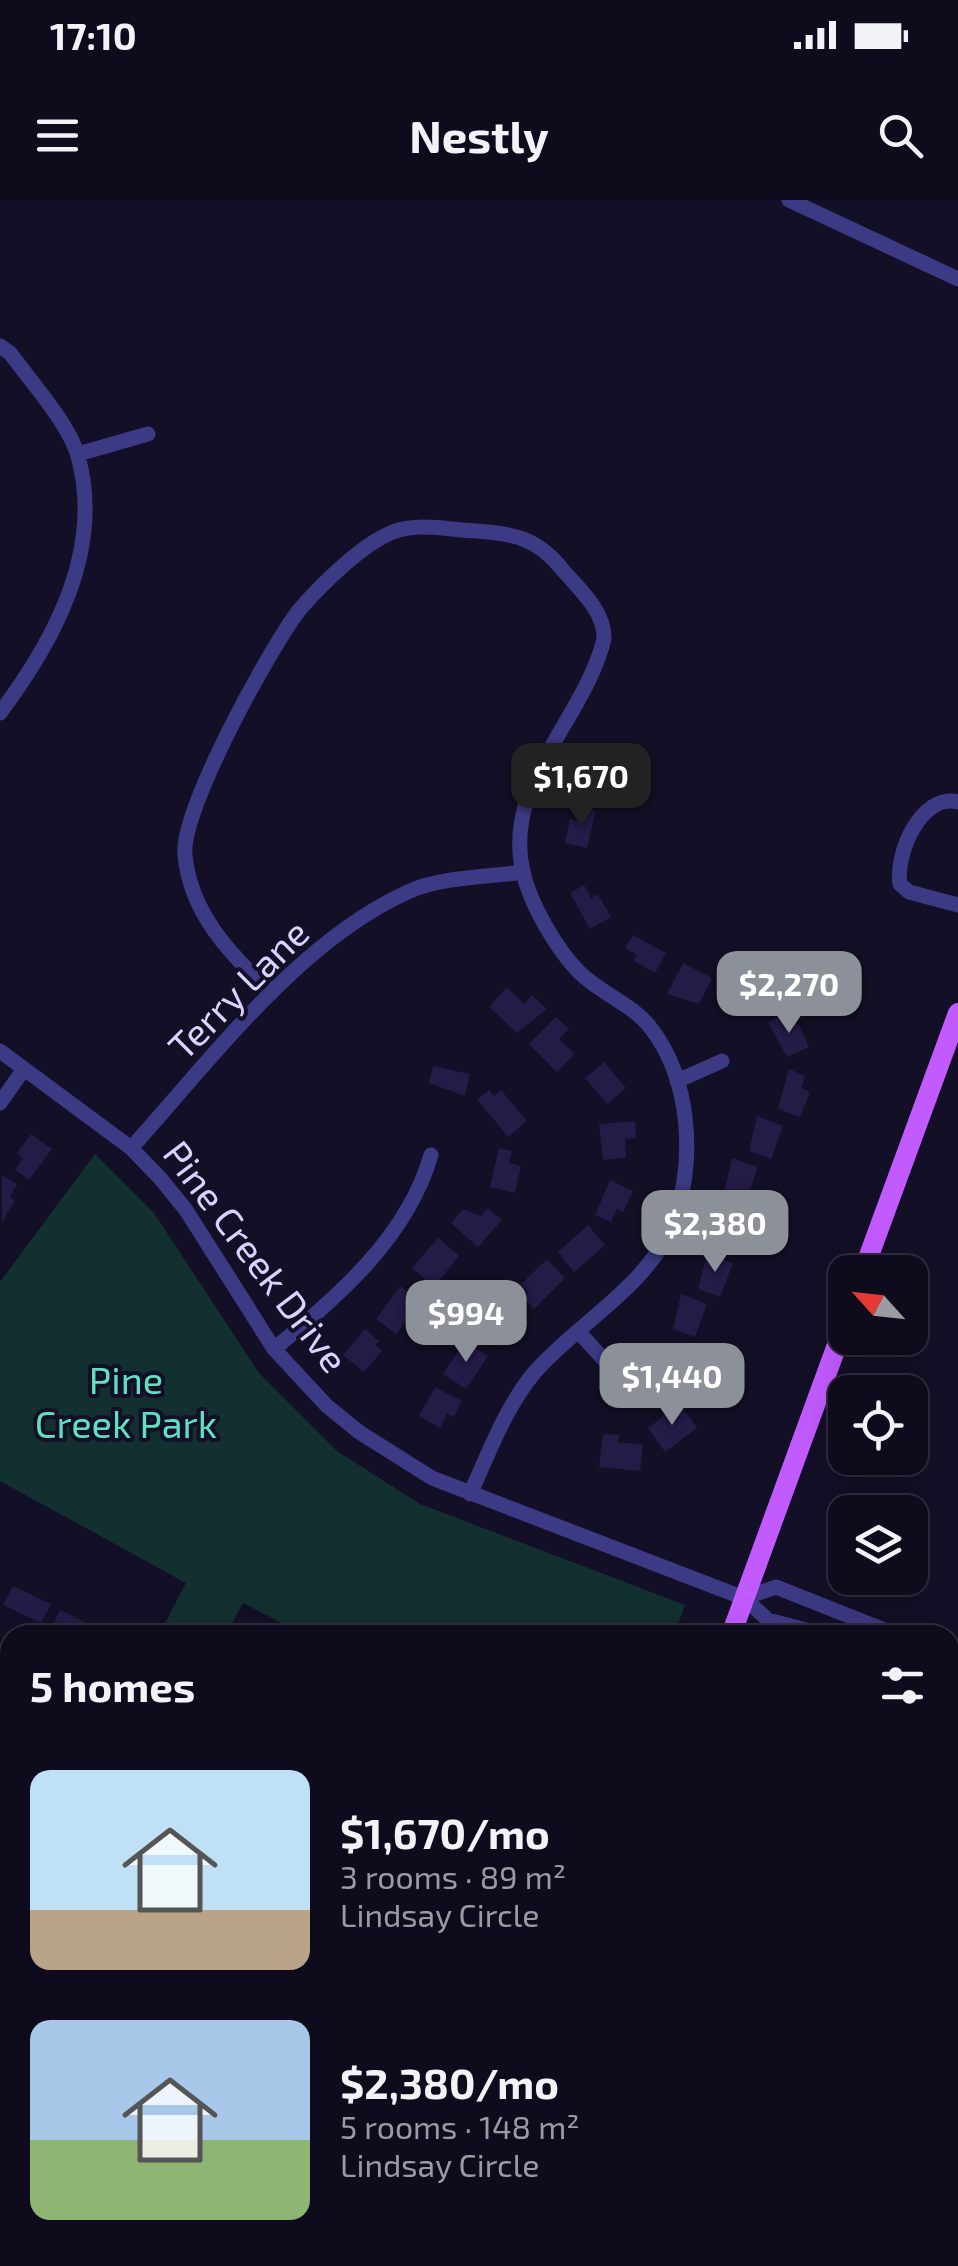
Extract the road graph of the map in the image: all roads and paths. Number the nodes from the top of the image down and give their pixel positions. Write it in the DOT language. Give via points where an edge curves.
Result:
graph roads {
  1 [pos="789,200"];
  2 [pos="958,278"];
  3 [pos="0,346"];
  4 [pos="148,434"];
  5 [pos="78,454"];
  6 [pos="0,713"];
  7 [pos="958,802"];
  8 [pos="522,872"];
  9 [pos="958,904"];
  10 [pos="272,993"];
  11 [pos="958,1013"];
  12 [pos="0,1051"];
  13 [pos="722,1061"];
  14 [pos="24,1068"];
  15 [pos="677,1082"];
  16 [pos="0,1102"];
  17 [pos="131,1148"];
  18 [pos="432,1156"];
  19 [pos="870,1255"];
  20 [pos="578,1331"];
  21 [pos="274,1349"];
  22 [pos="833,1355"];
  23 [pos="615,1372"];
  24 [pos="470,1494"];
  25 [pos="744,1598"];
  26 [pos="734,1625"];
  27 [pos="787,1625"];
  28 [pos="872,1625"];
  1 -- 2 [label="street"];
  3 -- 5 [label="street"];
  4 -- 5 [label="street"];
  5 -- 6 [label="street" via="83,517 74,587 40,659"];
  7 -- 9 [label="street" via="922,811 898,872 909,892"];
  8 -- 10 [label="street, Terry Lane" via="412,890 348,928"];
  8 -- 10 [label="street" via="528,795 598,656 601,618 550,553 531,540 470,530 394,532 332,575 298,612 210,766 189,827 188,876 202,912 230,954"];
  8 -- 15 [label="street" via="577,970 650,1026"];
  10 -- 17 [label="street, Terry Lane"];
  11 -- 19 [label="main road"];
  12 -- 14 [label="street, Pine Creek Drive"];
  13 -- 15 [label="street"];
  14 -- 16 [label="street"];
  14 -- 17 [label="street, Pine Creek Drive"];
  15 -- 20 [label="street" via="688,1156 672,1224 640,1274"];
  17 -- 21 [label="street, Pine Creek Drive" via="186,1210"];
  18 -- 21 [label="street" via="420,1194 350,1286"];
  20 -- 23 [label="street"];
  20 -- 24 [label="street" via="534,1374 501,1424"];
  21 -- 24 [label="street, Pine Creek Drive" via="358,1432"];
  22 -- 25 [label="main road"];
  24 -- 25 [label="street, Pine Creek Drive"];
  25 -- 26 [label="main road"];
  25 -- 27 [label="street, Pine Creek Drive" via="768,1620"];
  25 -- 28 [label="street, Pine Creek Drive" via="776,1586"];
}
